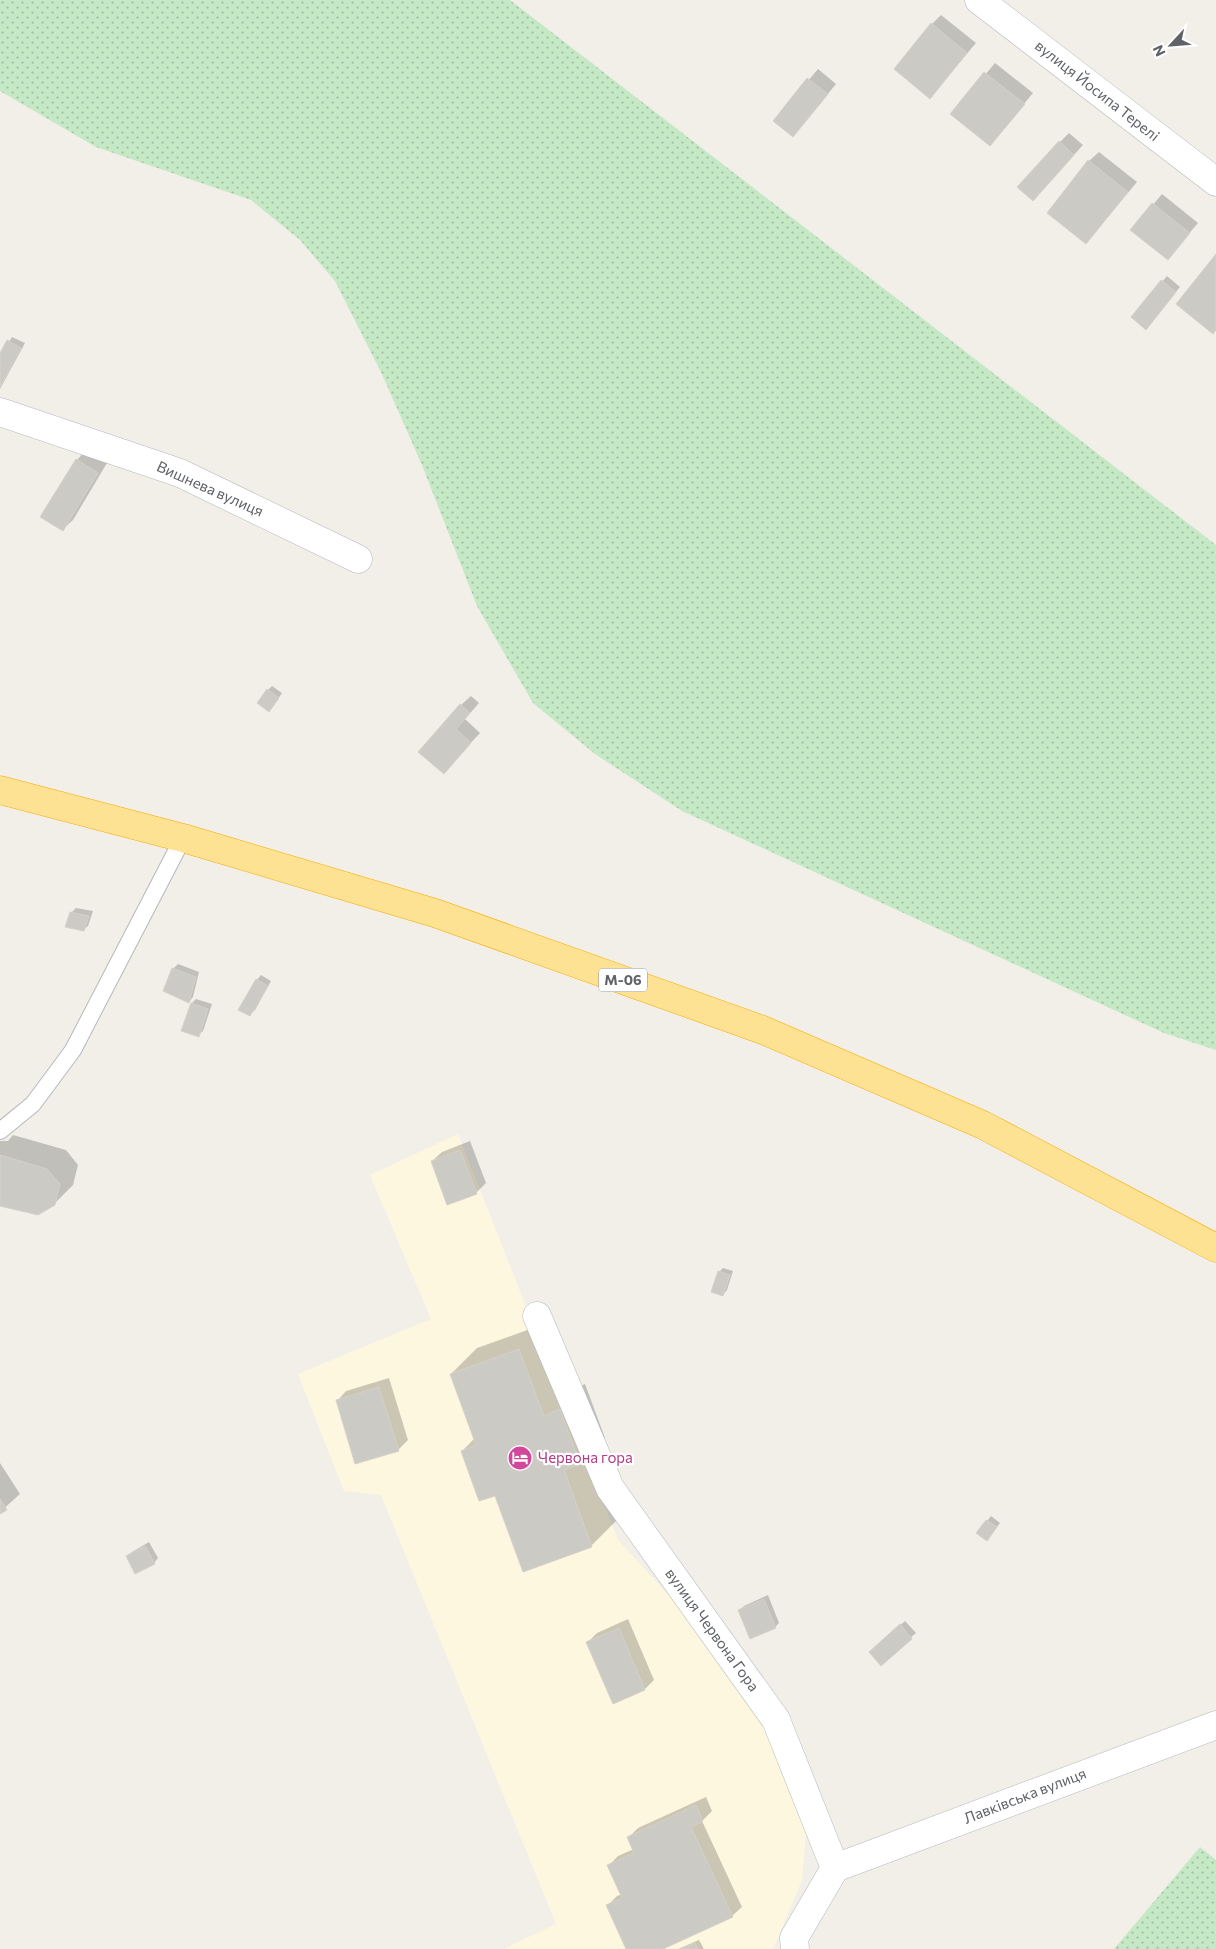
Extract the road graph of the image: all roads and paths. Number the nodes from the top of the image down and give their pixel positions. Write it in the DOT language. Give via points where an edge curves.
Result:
graph roads {
  1 [pos="979,0"];
  2 [pos="1216,182"];
  3 [pos="0,412"];
  4 [pos="358,559"];
  5 [pos="0,790"];
  6 [pos="182,838"];
  7 [pos="0,1131"];
  8 [pos="1216,1248"];
  9 [pos="537,1316"];
  10 [pos="1216,1725"];
  11 [pos="835,1868"];
  12 [pos="795,1949"];
  1 -- 2 [label="street, вулиця Йосипа Терелі"];
  3 -- 4 [label="street, Вишнева вулиця" via="180,473"];
  5 -- 6 [label="highway, М-06"];
  6 -- 7 [label="lane" via="73,1050 34,1104"];
  6 -- 8 [label="highway, М-06" via="436,913 763,1030 983,1125"];
  9 -- 11 [label="street, вулиця Червона Гора" via="610,1488 776,1720"];
  10 -- 11 [label="street, Лавківська вулиця"];
  11 -- 12 [label="street" via="794,1938"];
}
